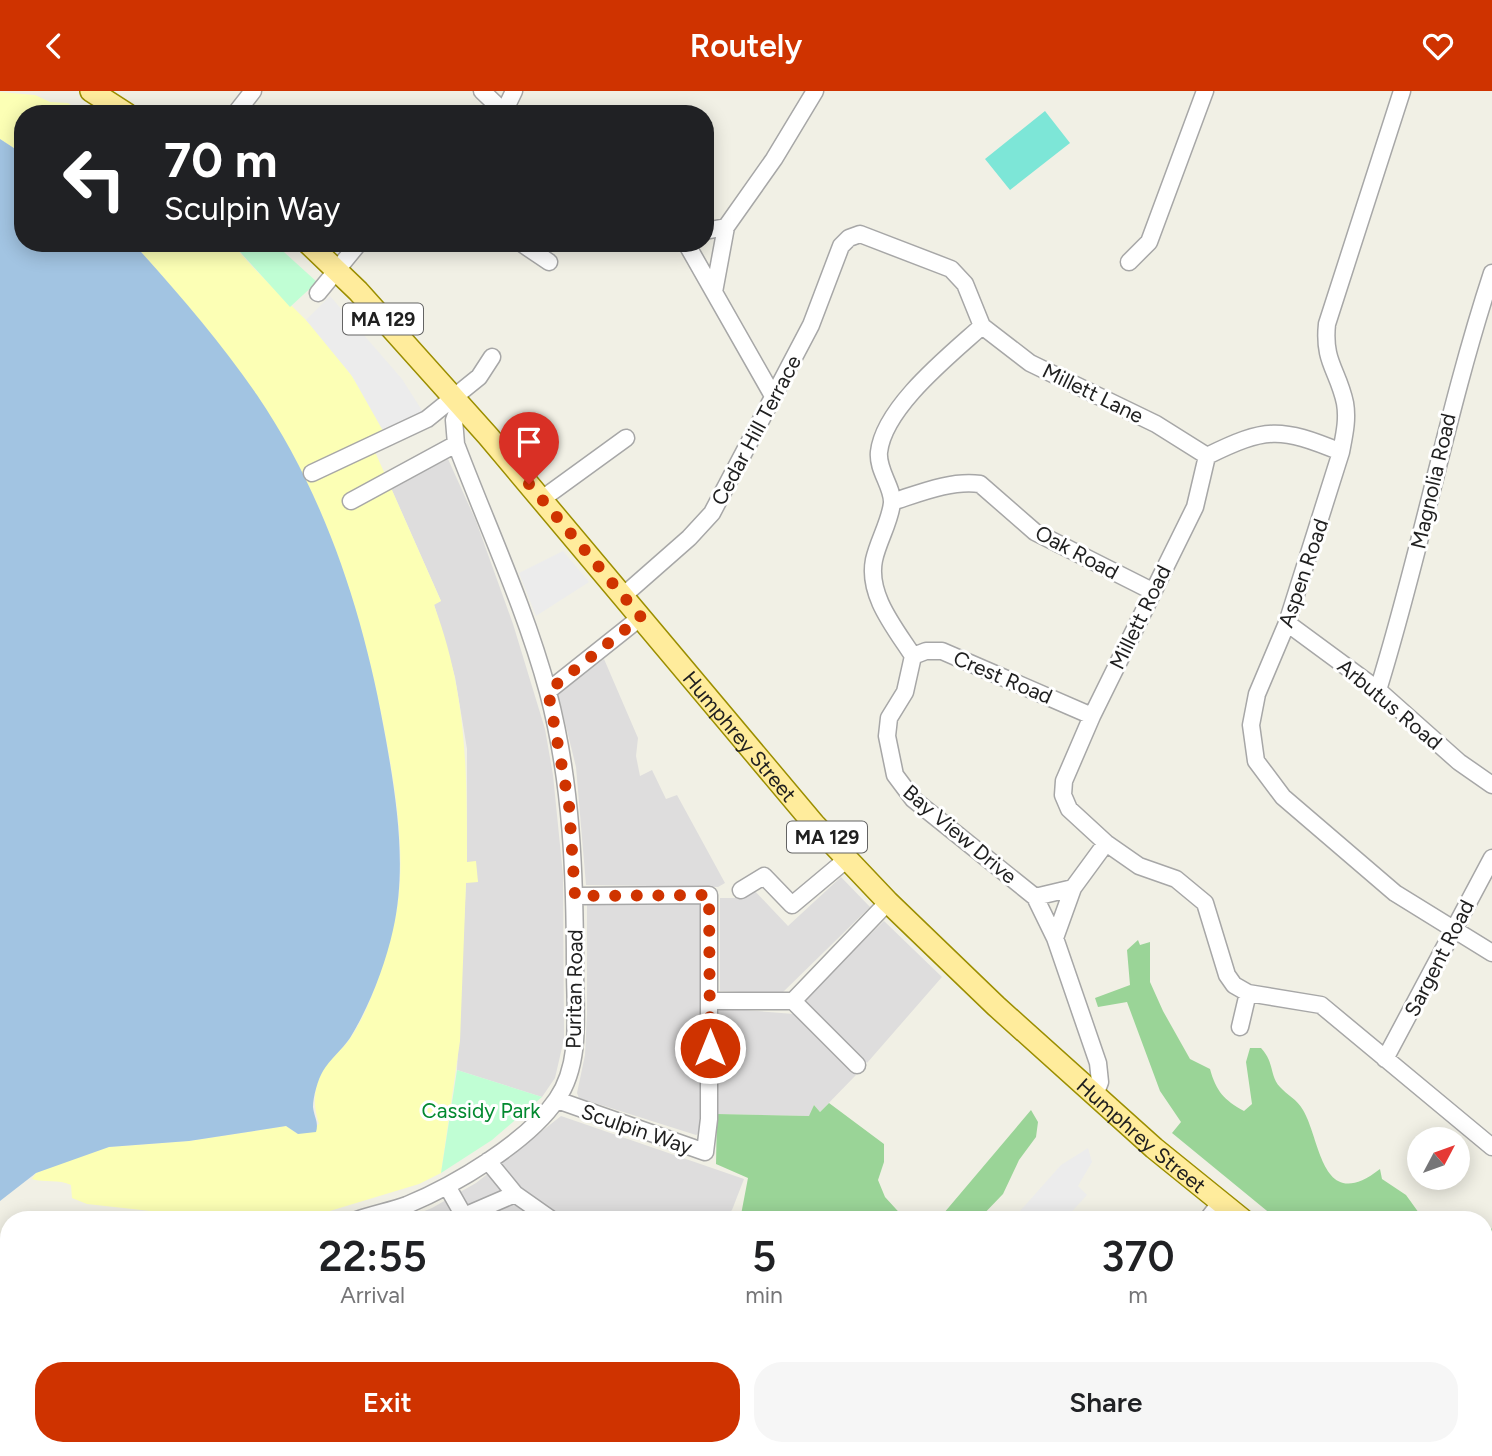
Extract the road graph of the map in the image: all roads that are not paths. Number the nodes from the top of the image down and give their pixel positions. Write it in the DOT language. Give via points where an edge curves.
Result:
graph roads {
  1 [pos="91,91"];
  2 [pos="253,91"];
  3 [pos="482,91"];
  4 [pos="815,91"];
  5 [pos="1205,91"];
  6 [pos="1402,91"];
  7 [pos="113,105"];
  8 [pos="242,105"];
  9 [pos="497,105"];
  10 [pos="726,226"];
  11 [pos="714,229"];
  12 [pos="318,252"];
  13 [pos="351,252"];
  14 [pos="535,252"];
  15 [pos="691,252"];
  16 [pos="549,262"];
  17 [pos="1129,262"];
  18 [pos="336,268"];
  19 [pos="1492,272"];
  20 [pos="714,292"];
  21 [pos="318,293"];
  22 [pos="982,325"];
  23 [pos="479,377"];
  24 [pos="773,396"];
  25 [pos="456,404"];
  26 [pos="626,438"];
  27 [pos="456,444"];
  28 [pos="1341,452"];
  29 [pos="1207,456"];
  30 [pos="312,473"];
  31 [pos="351,501"];
  32 [pos="892,502"];
  33 [pos="545,511"];
  34 [pos="1152,591"];
  35 [pos="623,596"];
  36 [pos="641,617"];
  37 [pos="1287,623"];
  38 [pos="913,656"];
  39 [pos="1378,690"];
  40 [pos="548,691"];
  41 [pos="1092,716"];
  42 [pos="1492,785"];
  43 [pos="1107,843"];
  44 [pos="1492,858"];
  45 [pos="847,859"];
  46 [pos="1073,888"];
  47 [pos="741,890"];
  48 [pos="575,896"];
  49 [pos="1035,897"];
  50 [pos="888,902"];
  51 [pos="1451,930"];
  52 [pos="1055,938"];
  53 [pos="1492,953"];
  54 [pos="1248,993"];
  55 [pos="710,1001"];
  56 [pos="793,1001"];
  57 [pos="1240,1027"];
  58 [pos="1385,1059"];
  59 [pos="857,1066"];
  60 [pos="1095,1095"];
  61 [pos="556,1100"];
  62 [pos="1492,1147"];
  63 [pos="488,1161"];
  64 [pos="447,1186"];
  65 [pos="515,1194"];
  66 [pos="388,1211"];
  67 [pos="461,1211"];
  68 [pos="476,1211"];
  69 [pos="539,1211"];
  70 [pos="1214,1211"];
  1 -- 7 [label="main road"];
  2 -- 8 [label="street"];
  3 -- 9 [label="street"];
  4 -- 10 [label="street"];
  5 -- 17 [label="street" via="1149,242"];
  6 -- 28 [label="street, Aspen Road" via="1328,324 1325,347 1347,423"];
  10 -- 11 [label="street"];
  10 -- 20 [label="street"];
  12 -- 18 [label="main road, Humphrey Street / MA 129"];
  13 -- 18 [label="street"];
  14 -- 16 [label="street"];
  15 -- 20 [label="street"];
  18 -- 21 [label="street"];
  18 -- 25 [label="main road, Humphrey Street / MA 129"];
  19 -- 39 [label="street, Magnolia Road" via="1453,399"];
  20 -- 24 [label="street"];
  22 -- 24 [label="street, Cedar Hill Terrace" via="965,284 951,269 860,234 841,246 811,325"];
  22 -- 29 [label="street, Millett Lane" via="1031,363 1157,424"];
  22 -- 32 [label="street" via="919,386 882,439 880,466"];
  23 -- 25 [label="street"];
  24 -- 35 [label="street, Cedar Hill Terrace" via="712,513"];
  25 -- 27 [label="street, Puritan Road"];
  25 -- 30 [label="street"];
  25 -- 33 [label="main road, Humphrey Street / MA 129"];
  26 -- 33 [label="street"];
  27 -- 31 [label="street"];
  27 -- 40 [label="street, Puritan Road" via="500,541"];
  28 -- 29 [label="street" via="1302,436 1270,431"];
  28 -- 37 [label="street, Aspen Road"];
  29 -- 34 [label="street, Millett Road" via="1195,507"];
  32 -- 34 [label="street, Oak Road" via="934,489 980,484 1035,532"];
  32 -- 38 [label="street" via="873,575 884,611"];
  33 -- 35 [label="main road, Humphrey Street / MA 129"];
  34 -- 41 [label="street, Millett Road"];
  35 -- 36 [label="main road, Humphrey Street / MA 129"];
  36 -- 40 [label="street"];
  36 -- 45 [label="main road, Humphrey Street / MA 129"];
  37 -- 39 [label="street, Arbutus Road"];
  37 -- 51 [label="street, Aspen Road" via="1257,694 1251,725 1256,761 1283,797 1395,893"];
  38 -- 41 [label="street, Crest Road" via="942,651"];
  38 -- 49 [label="street, Bay View Drive" via="905,692 889,718 888,747 895,775 913,799"];
  39 -- 42 [label="street, Arbutus Road"];
  40 -- 48 [label="street, Puritan Road" via="569,805"];
  41 -- 43 [label="street, Millett Road" via="1064,781 1063,795 1069,809"];
  43 -- 46 [label="street"];
  43 -- 54 [label="street" via="1139,866 1192,888 1208,911 1227,975"];
  44 -- 51 [label="street, Sargent Road"];
  45 -- 47 [label="street" via="792,905 764,876"];
  45 -- 50 [label="main road, Humphrey Street / MA 129"];
  46 -- 49 [label="street"];
  46 -- 52 [label="street"];
  48 -- 55 [label="street, Sculpin Way" via="709,895"];
  48 -- 61 [label="street, Puritan Road" via="573,1058"];
  49 -- 52 [label="street, Bay View Drive"];
  50 -- 56 [label="street"];
  50 -- 60 [label="main road, Humphrey Street / MA 129"];
  51 -- 53 [label="street, Aspen Road"];
  51 -- 58 [label="street, Sargent Road"];
  52 -- 60 [label="street" via="1098,1063 1100,1081"];
  54 -- 57 [label="street"];
  54 -- 58 [label="street" via="1321,1005"];
  55 -- 56 [label="street"];
  55 -- 61 [label="street, Sculpin Way" via="705,1152"];
  56 -- 59 [label="street"];
  58 -- 62 [label="street"];
  60 -- 70 [label="main road, Humphrey Street / MA 129"];
  61 -- 63 [label="street, Puritan Road"];
  63 -- 64 [label="street, Puritan Road"];
  63 -- 65 [label="street"];
  64 -- 66 [label="street, Puritan Road"];
  64 -- 67 [label="street"];
  65 -- 68 [label="street"];
  65 -- 69 [label="street"];
}
